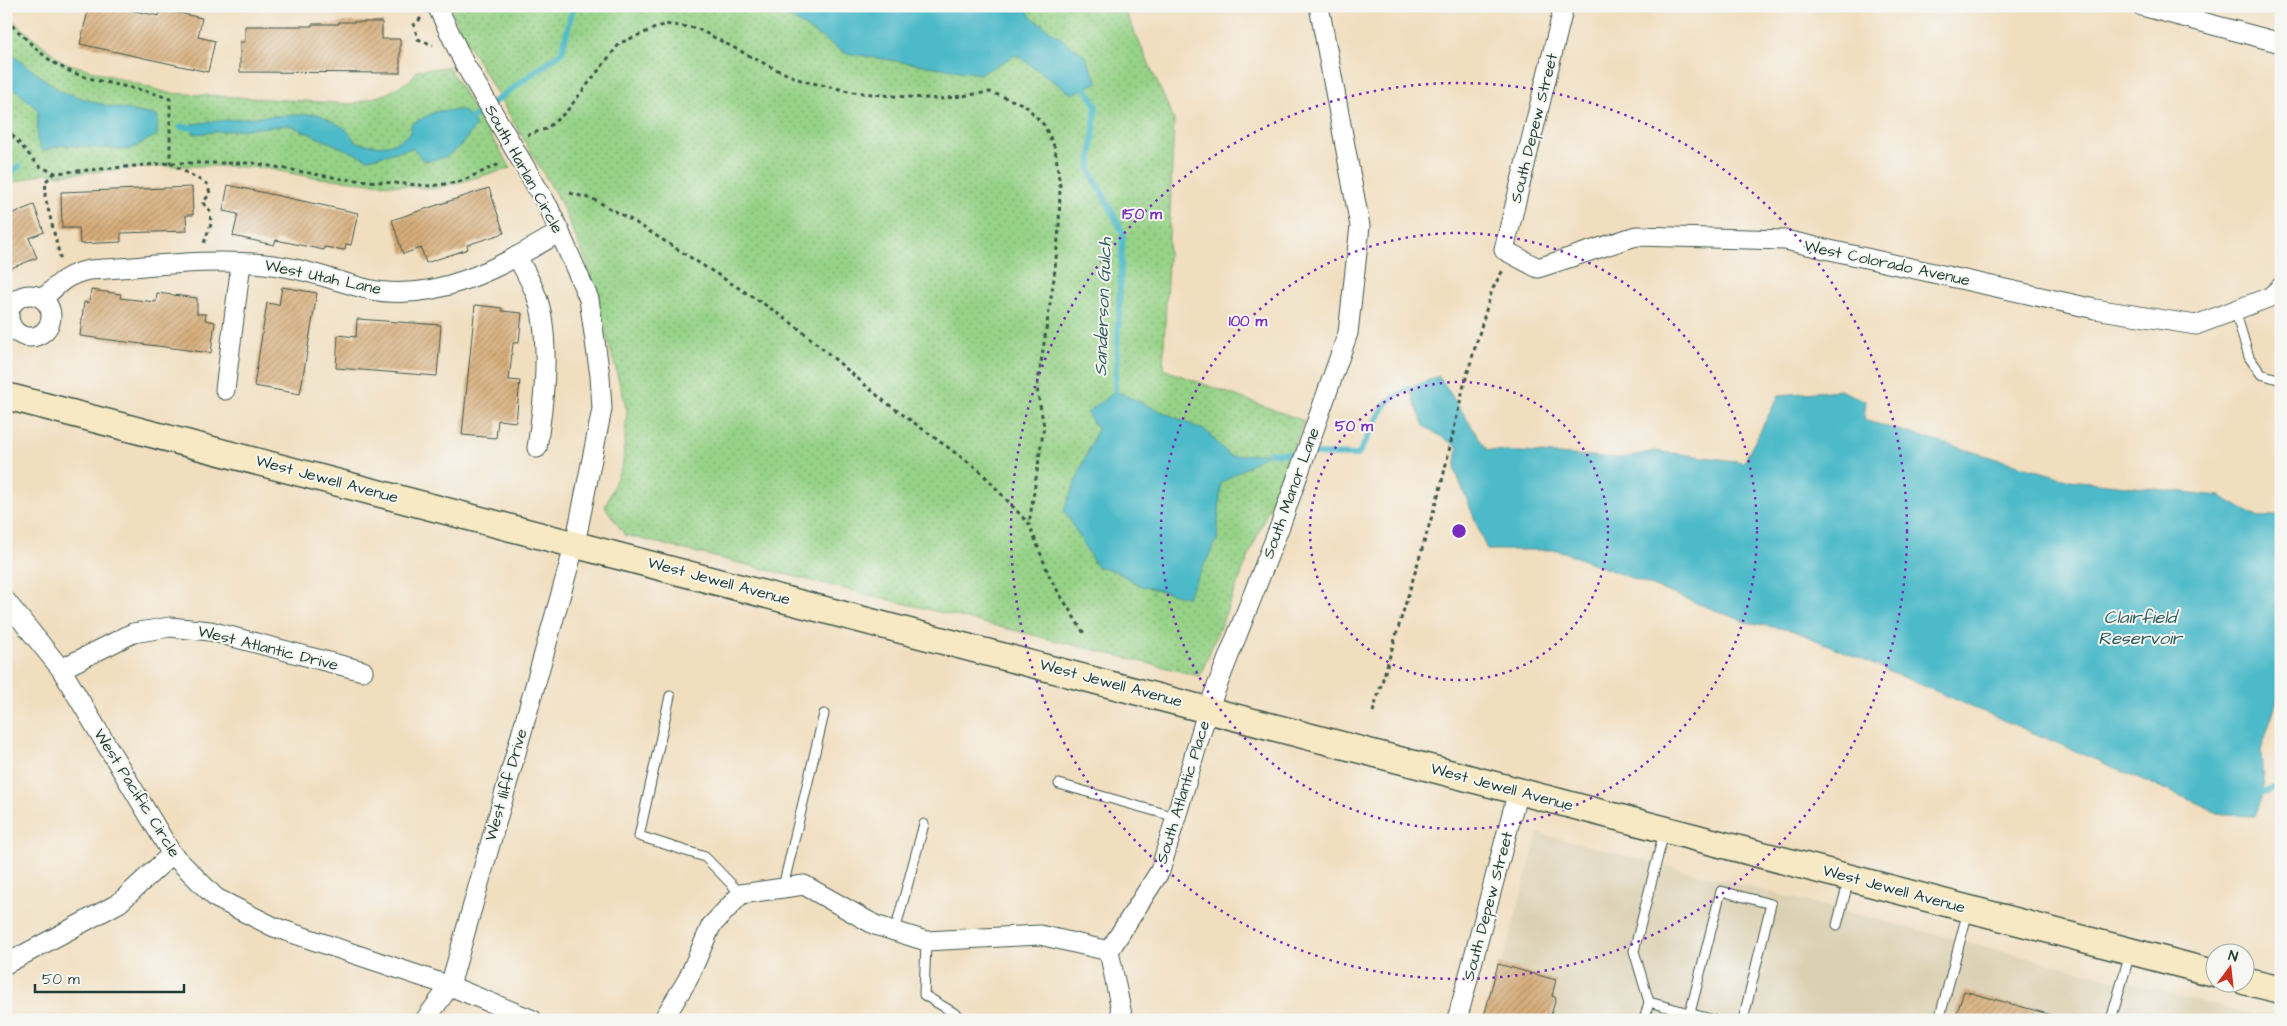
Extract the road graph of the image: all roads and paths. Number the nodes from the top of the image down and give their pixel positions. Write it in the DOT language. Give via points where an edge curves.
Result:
graph roads {
  1 [pos="437,6"];
  2 [pos="1319,6"];
  3 [pos="1564,6"];
  4 [pos="2142,6"];
  5 [pos="6,20"];
  6 [pos="2281,43"];
  7 [pos="6,118"];
  8 [pos="12,134"];
  9 [pos="6,140"];
  10 [pos="514,148"];
  11 [pos="170,163"];
  12 [pos="55,173"];
  13 [pos="570,193"];
  14 [pos="560,232"];
  15 [pos="1508,252"];
  16 [pos="517,256"];
  17 [pos="196,263"];
  18 [pos="241,263"];
  19 [pos="66,278"];
  20 [pos="2275,292"];
  21 [pos="43,299"];
  22 [pos="2235,310"];
  23 [pos="2281,380"];
  24 [pos="225,390"];
  25 [pos="6,396"];
  26 [pos="537,448"];
  27 [pos="1029,524"];
  28 [pos="575,544"];
  29 [pos="6,601"];
  30 [pos="1084,635"];
  31 [pos="61,669"];
  32 [pos="363,671"];
  33 [pos="670,696"];
  34 [pos="1208,709"];
  35 [pos="1373,712"];
  36 [pos="824,714"];
  37 [pos="1059,784"];
  38 [pos="1518,791"];
  39 [pos="1176,817"];
  40 [pos="924,824"];
  41 [pos="1665,829"];
  42 [pos="172,854"];
  43 [pos="1849,878"];
  44 [pos="783,888"];
  45 [pos="741,894"];
  46 [pos="1969,908"];
  47 [pos="1837,925"];
  48 [pos="895,931"];
  49 [pos="926,941"];
  50 [pos="2130,950"];
  51 [pos="1110,951"];
  52 [pos="6,964"];
  53 [pos="2204,970"];
  54 [pos="2254,983"];
  55 [pos="450,986"];
  56 [pos="2281,990"];
  57 [pos="1649,1002"];
  58 [pos="1690,1013"];
  59 [pos="1702,1018"];
  60 [pos="425,1020"];
  61 [pos="533,1020"];
  62 [pos="663,1020"];
  63 [pos="966,1020"];
  64 [pos="1123,1020"];
  65 [pos="1458,1020"];
  66 [pos="1644,1020"];
  67 [pos="1714,1020"];
  68 [pos="1742,1020"];
  69 [pos="1939,1020"];
  70 [pos="2111,1020"];
  1 -- 10 [label="street, South Harlan Circle" via="464,62"];
  2 -- 34 [label="street, South Manor Lane" via="1360,226 1348,333 1287,507"];
  3 -- 15 [label="street, South Depew Street"];
  4 -- 6 [label="street"];
  5 -- 11 [label="path" via="55,63 82,76 170,99"];
  7 -- 8 [label="path"];
  8 -- 9 [label="path"];
  8 -- 12 [label="path" via="39,166"];
  10 -- 11 [label="path" via="459,182 431,186 342,179 253,163"];
  10 -- 14 [label="street, South Harlan Circle"];
  10 -- 27 [label="path" via="546,129 566,112 620,43 665,24 696,28 774,70 803,81 853,92 940,99 990,92 1025,105 1044,125 1055,148 1060,186 1054,278 1037,388 1044,426"];
  11 -- 12 [label="path"];
  11 -- 17 [label="path" via="208,184 210,193 203,203 210,211 211,224"];
  12 -- 19 [label="path" via="46,181 45,196"];
  13 -- 27 [label="path" via="595,200 633,221 797,327 884,401 979,470"];
  14 -- 16 [label="street, West Utah Lane"];
  14 -- 28 [label="street, South Harlan Circle" via="589,299 602,409"];
  15 -- 22 [label="street, West Colorado Avenue" via="1538,268 1636,236 1784,240 2095,309 2196,325"];
  15 -- 35 [label="path" via="1492,290 1464,385 1441,486"];
  16 -- 18 [label="street, West Utah Lane" via="440,289 403,291 369,289 313,273"];
  16 -- 26 [label="street" via="542,316 545,383"];
  17 -- 18 [label="street, West Utah Lane"];
  17 -- 19 [label="street, West Utah Lane" via="89,270"];
  18 -- 24 [label="street, West Utah Lane"];
  19 -- 21 [label="street, West Utah Lane"];
  20 -- 22 [label="street, West Colorado Avenue"];
  22 -- 23 [label="lane" via="2249,357 2261,374"];
  25 -- 28 [label="main road, West Jewell Avenue"];
  27 -- 30 [label="path" via="1051,580"];
  28 -- 34 [label="main road, West Jewell Avenue"];
  28 -- 55 [label="street, West Iliff Drive"];
  29 -- 31 [label="street, West Pacific Circle"];
  31 -- 32 [label="street, West Atlantic Drive" via="133,633 170,627 210,631"];
  31 -- 42 [label="street, West Pacific Circle"];
  33 -- 45 [label="lane" via="639,836 705,857"];
  34 -- 38 [label="main road, West Jewell Avenue"];
  34 -- 39 [label="street, South Atlantic Place"];
  36 -- 44 [label="lane"];
  37 -- 39 [label="lane"];
  38 -- 41 [label="main road, West Jewell Avenue"];
  38 -- 65 [label="street, South Depew Street"];
  39 -- 51 [label="street, South Atlantic Place" via="1160,871"];
  40 -- 48 [label="lane"];
  41 -- 43 [label="main road, West Jewell Avenue"];
  41 -- 57 [label="lane" via="1634,951"];
  42 -- 52 [label="street" via="119,904"];
  42 -- 55 [label="street, West Pacific Circle" via="216,898 274,927"];
  43 -- 46 [label="main road, West Jewell Avenue"];
  43 -- 47 [label="lane"];
  44 -- 45 [label="street"];
  44 -- 48 [label="street" via="804,885 875,925"];
  45 -- 62 [label="street" via="711,926 688,979"];
  46 -- 50 [label="main road, West Jewell Avenue"];
  46 -- 69 [label="lane"];
  48 -- 49 [label="street"];
  49 -- 51 [label="street" via="1040,935"];
  49 -- 63 [label="lane" via="924,995"];
  50 -- 53 [label="main road, West Jewell Avenue"];
  50 -- 70 [label="lane"];
  51 -- 64 [label="street"];
  54 -- 56 [label="main road"];
  55 -- 60 [label="street, West Iliff Drive"];
  55 -- 61 [label="street, West Pacific Circle"];
  57 -- 58 [label="lane"];
  57 -- 66 [label="lane"];
  58 -- 59 [label="lane"];
  58 -- 68 [label="lane" via="1721,891 1772,904"];
  59 -- 67 [label="lane"];
}
